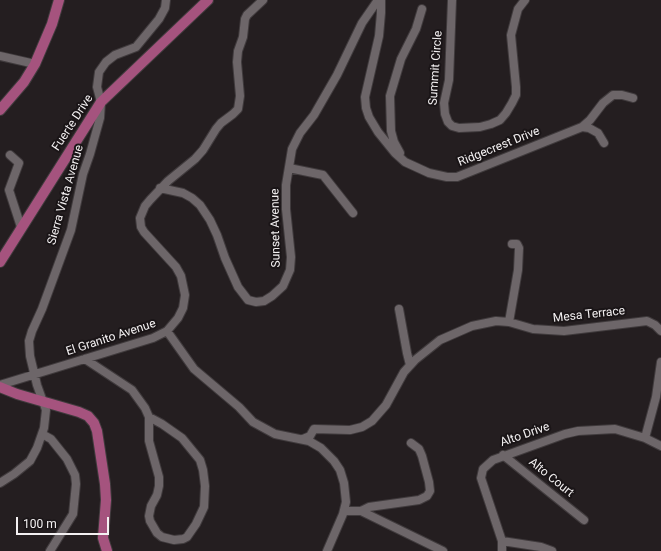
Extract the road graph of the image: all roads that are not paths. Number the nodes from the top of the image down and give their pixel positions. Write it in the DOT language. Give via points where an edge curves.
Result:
graph roads {
  1 [pos="59,0"];
  2 [pos="166,0"];
  3 [pos="208,0"];
  4 [pos="263,0"];
  5 [pos="380,0"];
  6 [pos="452,0"];
  7 [pos="525,0"];
  8 [pos="422,9"];
  9 [pos="0,56"];
  10 [pos="35,64"];
  11 [pos="632,98"];
  12 [pos="100,102"];
  13 [pos="0,110"];
  14 [pos="582,127"];
  15 [pos="604,143"];
  16 [pos="10,155"];
  17 [pos="399,156"];
  18 [pos="289,168"];
  19 [pos="160,188"];
  20 [pos="353,214"];
  21 [pos="21,227"];
  22 [pos="512,244"];
  23 [pos="0,262"];
  24 [pos="399,309"];
  25 [pos="509,322"];
  26 [pos="167,331"];
  27 [pos="661,331"];
  28 [pos="85,359"];
  29 [pos="661,362"];
  30 [pos="410,365"];
  31 [pos="34,375"];
  32 [pos="0,386"];
  33 [pos="43,402"];
  34 [pos="149,417"];
  35 [pos="42,434"];
  36 [pos="646,438"];
  37 [pos="303,439"];
  38 [pos="411,444"];
  39 [pos="661,446"];
  40 [pos="503,455"];
  41 [pos="0,483"];
  42 [pos="344,511"];
  43 [pos="361,511"];
  44 [pos="584,520"];
  45 [pos="502,541"];
  46 [pos="50,551"];
  47 [pos="107,551"];
  48 [pos="327,551"];
  49 [pos="443,551"];
  50 [pos="502,551"];
  51 [pos="552,551"];
  1 -- 10 [label="main road"];
  2 -- 12 [label="street, Sierra Vista Avenue" via="159,19 136,47 115,55 102,67 97,82"];
  3 -- 12 [label="main road, Fuerte Drive"];
  4 -- 19 [label="street, El Granito Avenue" via="245,19 237,62 240,96 238,109 221,123 196,159"];
  5 -- 17 [label="street, Ridgecrest Drive" via="382,13 365,97 366,108 378,132"];
  5 -- 18 [label="street, Sunset Avenue" via="362,23 314,115 300,133 292,149"];
  6 -- 7 [label="street, Summit Circle" via="449,80 444,109 448,122 459,128 480,127 500,120 512,103 516,95 516,86 511,35 518,9"];
  8 -- 17 [label="street" via="416,29 399,64 390,96 390,127"];
  9 -- 10 [label="street"];
  10 -- 13 [label="main road" via="21,86"];
  11 -- 14 [label="street" via="614,95 603,103"];
  12 -- 21 [label="main road, Fuerte Drive"];
  12 -- 31 [label="street, Sierra Vista Avenue" via="100,118 83,174 71,230 30,336 29,351"];
  14 -- 15 [label="street" via="598,133"];
  14 -- 17 [label="street, Ridgecrest Drive" via="457,177 447,177 415,168"];
  16 -- 21 [label="street" via="18,163 9,190"];
  18 -- 19 [label="street, Sunset Avenue" via="286,209 290,270 283,286 264,301 248,300 238,287 217,235 200,205 183,194"];
  18 -- 20 [label="street" via="323,175"];
  19 -- 26 [label="street, El Granito Avenue" via="145,206 140,222 144,232 176,267 183,282 183,308"];
  21 -- 23 [label="main road, Fuerte Drive"];
  22 -- 25 [label="street" via="519,248"];
  24 -- 30 [label="street"];
  25 -- 27 [label="street, Mesa Terrace" via="533,329 564,331 647,321 655,324"];
  25 -- 30 [label="street, Mesa Terrace" via="496,321 472,326 440,340"];
  26 -- 28 [label="street, El Granito Avenue" via="153,338"];
  26 -- 37 [label="street" via="194,369 253,422 276,434"];
  28 -- 31 [label="street, El Granito Avenue"];
  28 -- 34 [label="street" via="132,390"];
  29 -- 36 [label="street" via="656,398"];
  30 -- 37 [label="street, Mesa Terrace" via="386,405 372,421 350,430 314,430 310,436"];
  31 -- 32 [label="street, El Granito Avenue"];
  31 -- 33 [label="street, Sierra Vista Avenue"];
  32 -- 33 [label="main road"];
  33 -- 35 [label="street, Sierra Vista Avenue" via="46,415"];
  33 -- 47 [label="main road" via="84,414 96,427 105,484 103,538"];
  34 -- 34 [label="street" via="149,441 159,486 151,506 150,521 162,537 183,539 188,537 204,507 205,486 200,460 182,438"];
  35 -- 41 [label="street, Sierra Vista Avenue" via="30,461"];
  35 -- 46 [label="street" via="51,439 67,459 75,475 76,484 73,514"];
  36 -- 39 [label="street, Alto Drive"];
  36 -- 40 [label="street, Alto Drive" via="615,429 578,432"];
  37 -- 42 [label="street" via="321,448 337,465 345,489"];
  38 -- 43 [label="street" via="419,449 422,456 429,482 430,491 427,496 419,500 369,507"];
  40 -- 44 [label="street, Alto Court"];
  40 -- 45 [label="street, Alto Drive" via="486,465 481,478"];
  42 -- 43 [label="street"];
  42 -- 48 [label="street"];
  43 -- 49 [label="street"];
  45 -- 50 [label="street, Alto Drive"];
  45 -- 51 [label="street"];
}
